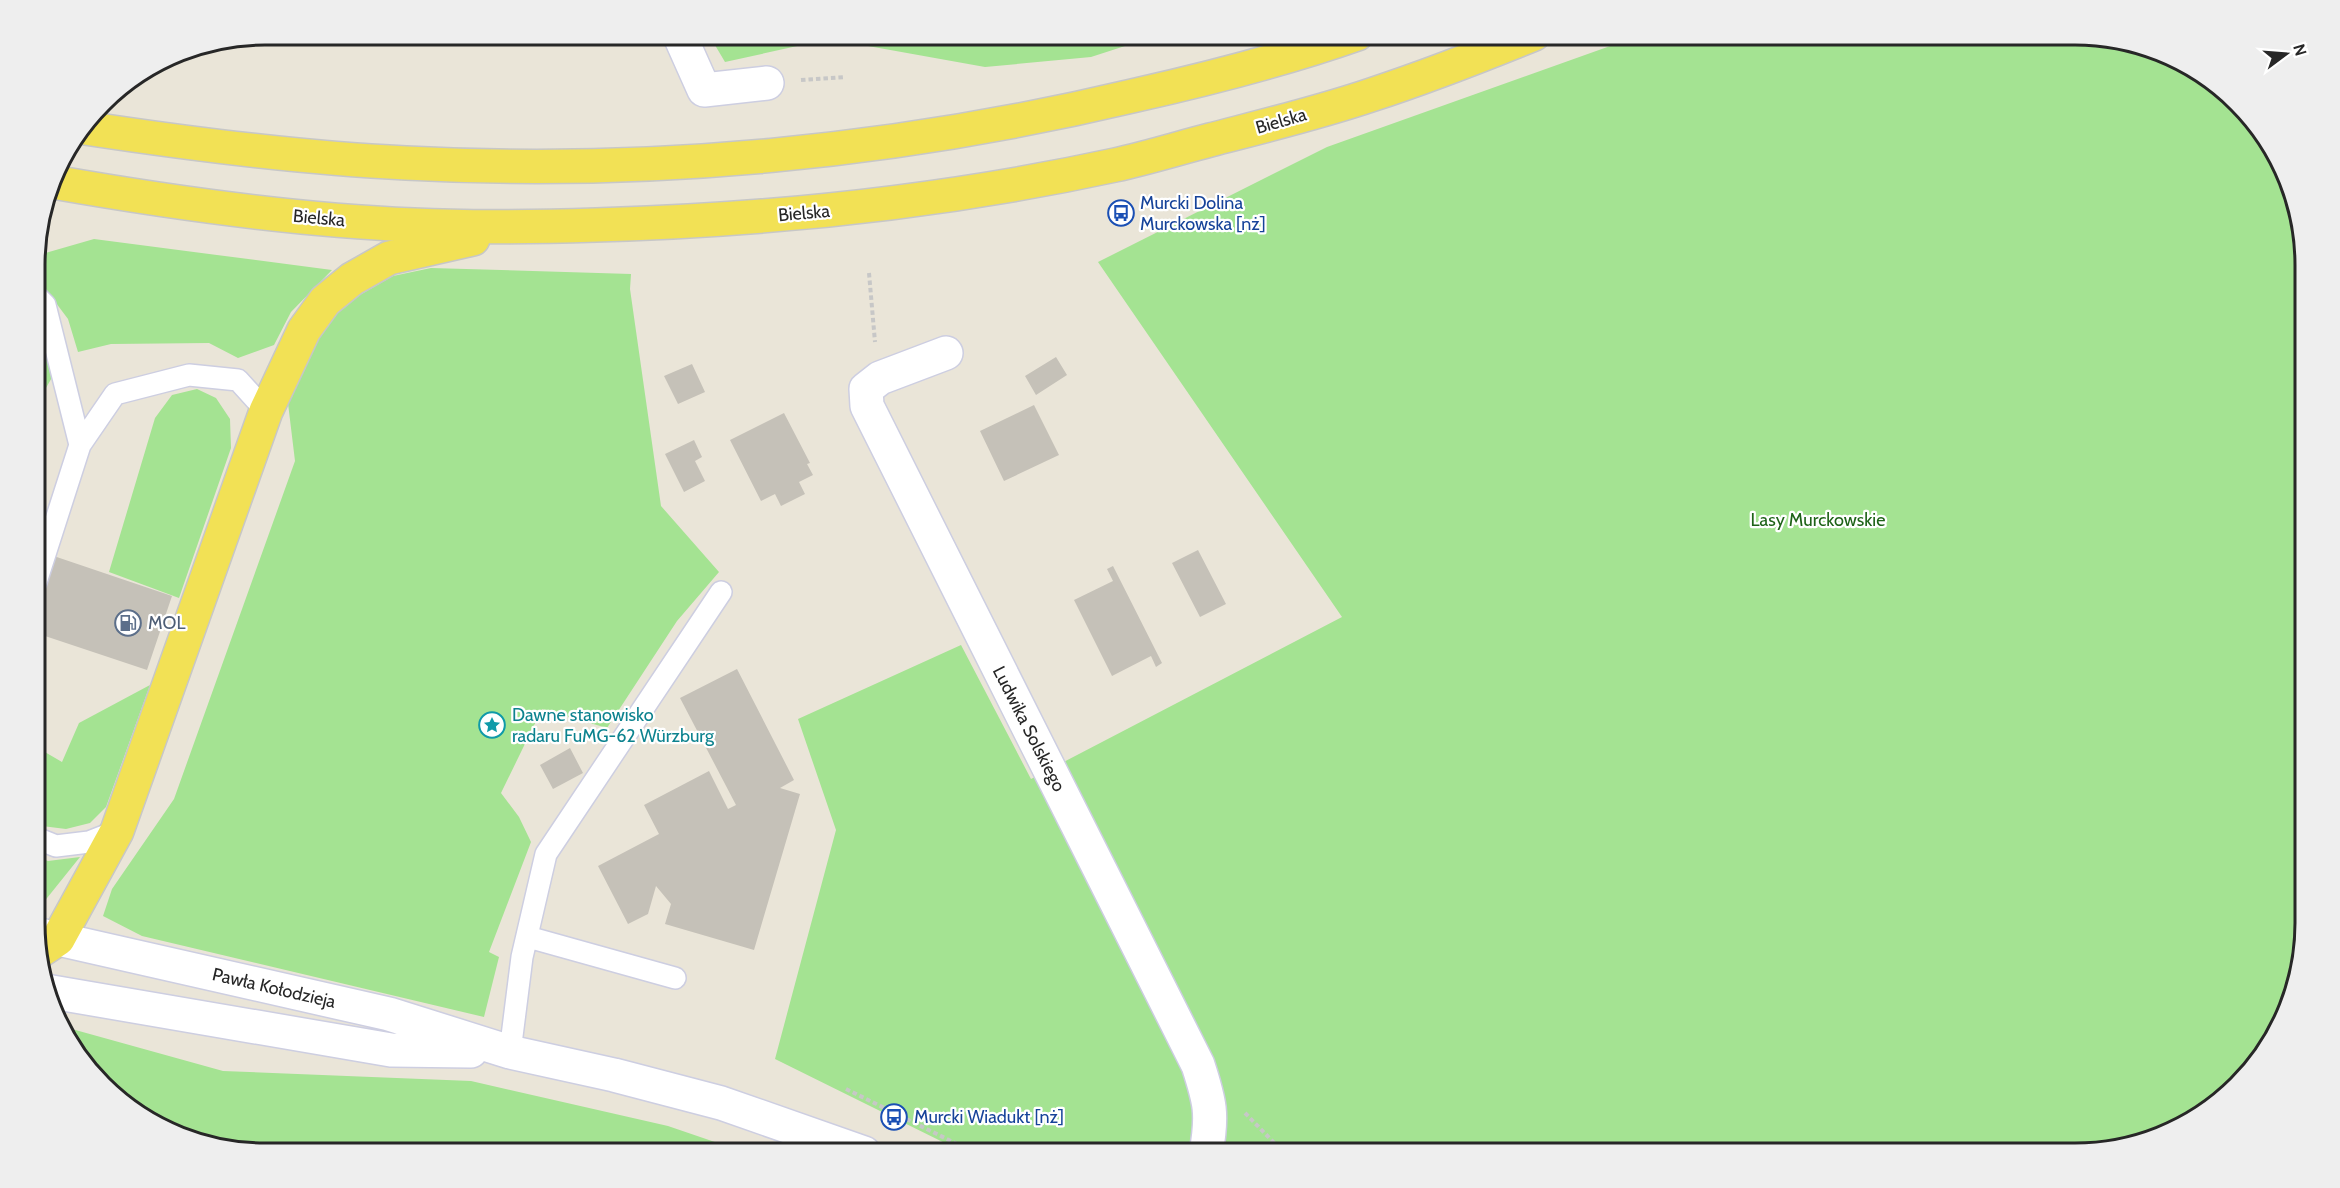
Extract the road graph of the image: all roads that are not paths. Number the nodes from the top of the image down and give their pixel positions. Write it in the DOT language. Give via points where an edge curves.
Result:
graph roads {
  1 [pos="684,45"];
  2 [pos="1321,45"];
  3 [pos="1505,45"];
  4 [pos="767,83"];
  5 [pos="92,129"];
  6 [pos="61,183"];
  7 [pos="529,227"];
  8 [pos="45,305"];
  9 [pos="946,352"];
  10 [pos="266,411"];
  11 [pos="80,445"];
  12 [pos="45,554"];
  13 [pos="721,592"];
  14 [pos="117,831"];
  15 [pos="45,842"];
  16 [pos="528,937"];
  17 [pos="45,940"];
  18 [pos="46,942"];
  19 [pos="675,978"];
  20 [pos="57,993"];
  21 [pos="510,1052"];
  22 [pos="835,1143"];
  23 [pos="1208,1143"];
  1 -- 4 [label="street" via="704,90"];
  2 -- 5 [label="main road" via="1221,75 1032,118 865,145 763,156 635,164 418,164 256,151"];
  3 -- 7 [label="main road, Bielska" via="1369,96 1252,129 1094,169 994,188 847,209 656,224"];
  6 -- 7 [label="main road, Bielska" via="141,198 309,218"];
  7 -- 10 [label="main road" via="389,258 352,279 326,301 304,330"];
  8 -- 11 [label="lane"];
  9 -- 23 [label="street, Ludwika Solskiego" via="880,378 866,389 867,406 1198,1065 1209,1099"];
  10 -- 11 [label="lane" via="238,380 189,375 115,394"];
  10 -- 14 [label="main road"];
  11 -- 12 [label="lane"];
  13 -- 16 [label="lane" via="546,854"];
  14 -- 15 [label="lane" via="89,842 56,846"];
  14 -- 17 [label="main road"];
  16 -- 19 [label="lane"];
  16 -- 21 [label="lane"];
  18 -- 21 [label="street, Pawła Kołodzieja" via="389,1014"];
  20 -- 21 [label="street, Pawła Kołodzieja" via="391,1050"];
  21 -- 22 [label="street, Pawła Kołodzieja" via="721,1103"];
}
